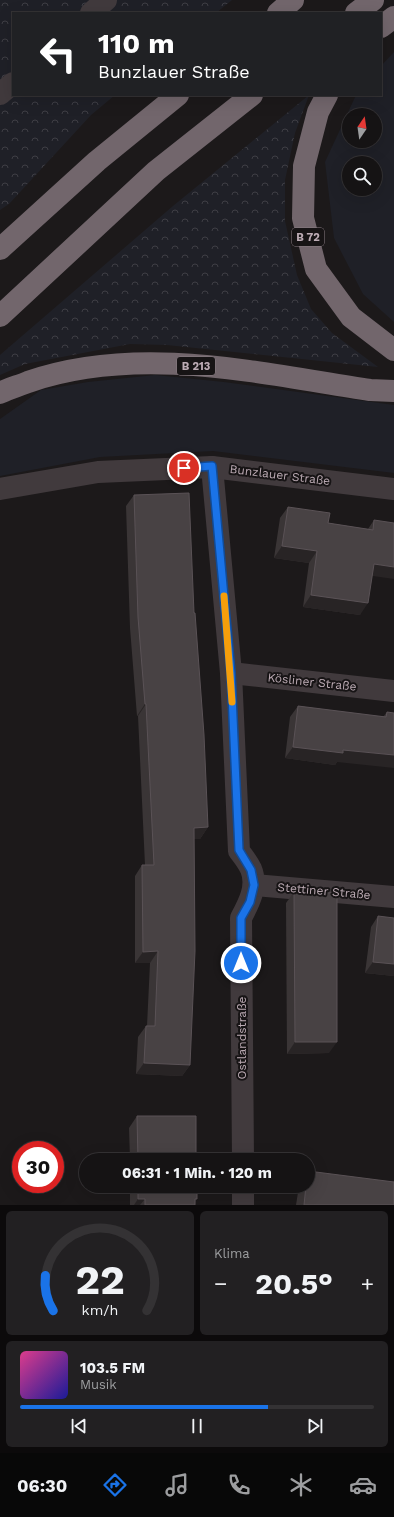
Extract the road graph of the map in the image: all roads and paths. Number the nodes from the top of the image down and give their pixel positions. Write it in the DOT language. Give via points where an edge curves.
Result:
graph roads {
  1 [pos="106,0"];
  2 [pos="293,0"];
  3 [pos="373,0"];
  4 [pos="92,12"];
  5 [pos="279,12"];
  6 [pos="357,12"];
  7 [pos="394,17"];
  8 [pos="382,26"];
  9 [pos="12,84"];
  10 [pos="0,94"];
  11 [pos="177,96"];
  12 [pos="251,96"];
  13 [pos="326,96"];
  14 [pos="0,249"];
  15 [pos="0,316"];
  16 [pos="394,350"];
  17 [pos="394,391"];
  18 [pos="0,393"];
  19 [pos="212,466"];
  20 [pos="0,489"];
  21 [pos="394,489"];
  22 [pos="231,673"];
  23 [pos="394,691"];
  24 [pos="254,885"];
  25 [pos="394,897"];
  26 [pos="243,1153"];
  27 [pos="243,1193"];
  28 [pos="243,1205"];
  1 -- 4 [label="street"];
  2 -- 5 [label="highway"];
  3 -- 6 [label="highway"];
  7 -- 8 [label="highway"];
  9 -- 10 [label="street"];
  11 -- 14 [label="highway" via="97,161"];
  12 -- 15 [label="highway" via="156,171"];
  13 -- 16 [label="highway, B 72" via="318,112 304,166 303,218 314,262 316,269 351,317"];
  17 -- 18 [label="highway, B 213" via="370,390 223,368 142,363 95,367 50,375"];
  19 -- 20 [label="street, Bunzlauer Straße" via="98,472"];
  19 -- 21 [label="street, Bunzlauer Straße"];
  19 -- 22 [label="street"];
  22 -- 23 [label="street, Kösliner Straße"];
  22 -- 24 [label="street" via="239,850 251,870"];
  24 -- 25 [label="street, Stettiner Straße"];
  24 -- 26 [label="street, Ostlandstraße" via="250,902 241,918"];
  27 -- 28 [label="street"];
}
